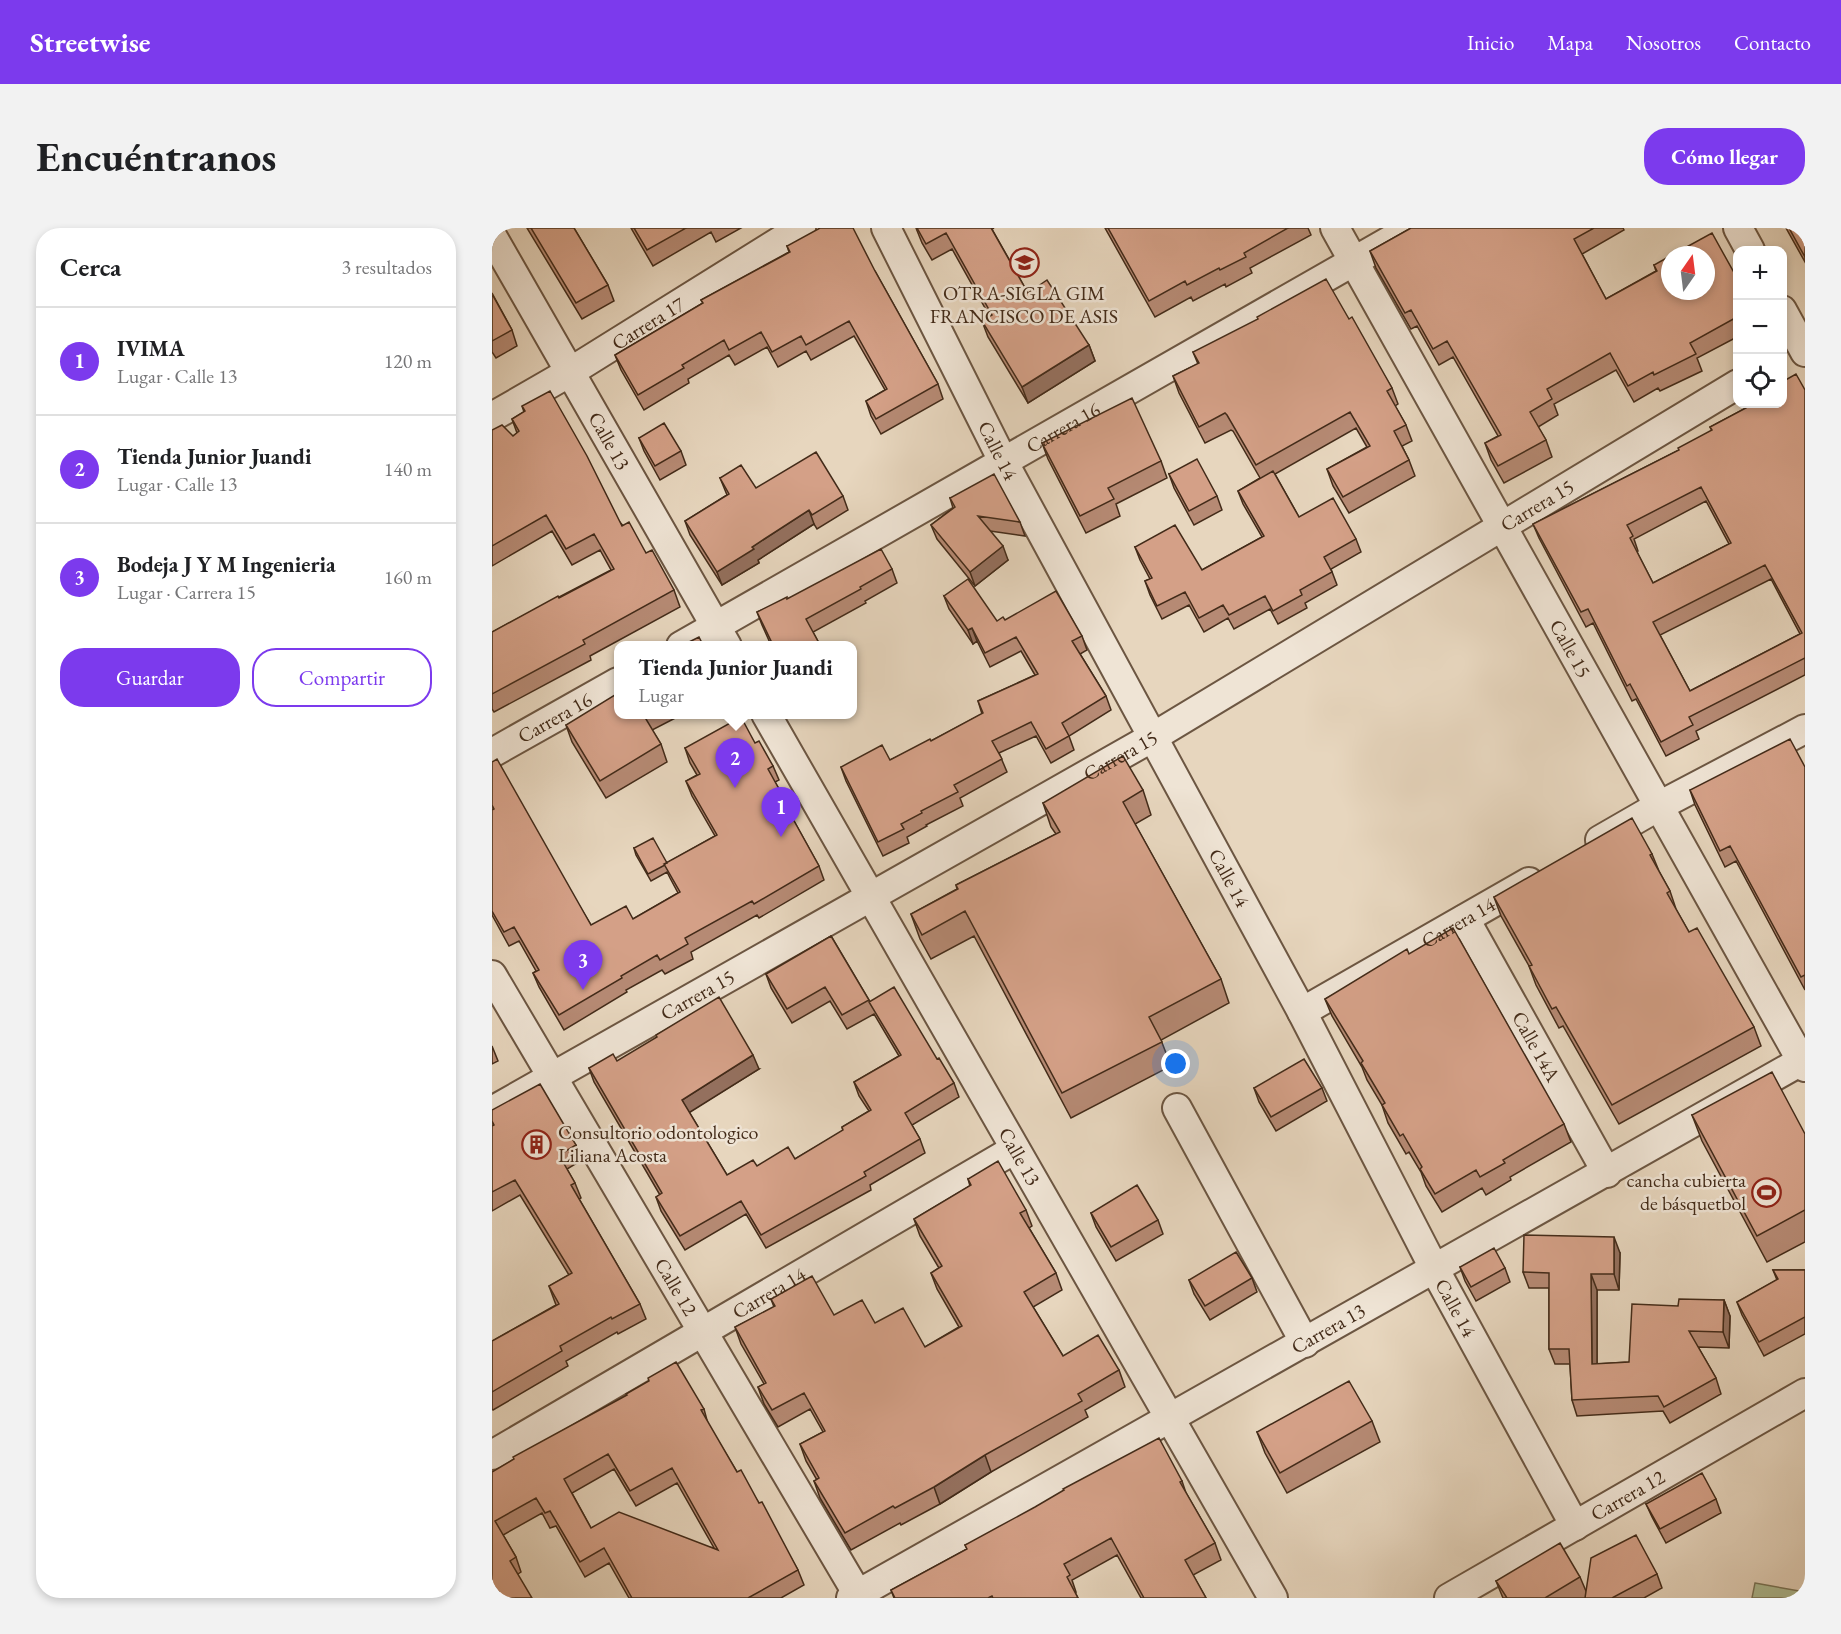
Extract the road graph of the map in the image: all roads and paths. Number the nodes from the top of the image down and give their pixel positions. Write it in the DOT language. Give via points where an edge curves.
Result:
graph roads {
  1 [pos="801,228"];
  2 [pos="886,228"];
  3 [pos="1335,228"];
  4 [pos="1412,228"];
  5 [pos="1738,228"];
  6 [pos="492,236"];
  7 [pos="1748,246"];
  8 [pos="1353,260"];
  9 [pos="1787,322"];
  10 [pos="1798,349"];
  11 [pos="570,372"];
  12 [pos="1733,386"];
  13 [pos="492,417"];
  14 [pos="1004,463"];
  15 [pos="1502,527"];
  16 [pos="721,636"];
  17 [pos="699,641"];
  18 [pos="614,683"];
  19 [pos="769,719"];
  20 [pos="1804,732"];
  21 [pos="1153,737"];
  22 [pos="492,753"];
  23 [pos="1659,806"];
  24 [pos="1577,854"];
  25 [pos="1546,872"];
  26 [pos="870,895"];
  27 [pos="1465,920"];
  28 [pos="492,975"];
  29 [pos="1302,1012"];
  30 [pos="1804,1063"];
  31 [pos="551,1076"];
  32 [pos="1177,1108"];
  33 [pos="492,1111"];
  34 [pos="1015,1149"];
  35 [pos="1607,1173"];
  36 [pos="1435,1270"];
  37 [pos="703,1332"];
  38 [pos="1305,1342"];
  39 [pos="1805,1393"];
  40 [pos="1170,1418"];
  41 [pos="492,1455"];
  42 [pos="1575,1526"];
  43 [pos="856,1597"];
  44 [pos="1273,1598"];
  45 [pos="1449,1598"];
  1 -- 11 [label="street, Carrera 17"];
  2 -- 14 [label="street, Calle 14"];
  3 -- 8 [label="street, Calle 15"];
  4 -- 8 [label="street, Carrera 16"];
  5 -- 7 [label="street"];
  6 -- 11 [label="street, Calle 13"];
  8 -- 14 [label="street, Carrera 16"];
  8 -- 15 [label="street, Calle 15"];
  9 -- 10 [label="street"];
  11 -- 13 [label="street, Carrera 17"];
  11 -- 16 [label="street, Calle 13"];
  12 -- 15 [label="street, Carrera 15"];
  14 -- 16 [label="street, Carrera 16"];
  14 -- 21 [label="street, Calle 14"];
  15 -- 21 [label="street, Carrera 15"];
  15 -- 23 [label="street, Calle 15"];
  16 -- 17 [label="street, Carrera 16"];
  18 -- 22 [label="street, Carrera 16"];
  19 -- 26 [label="street, Calle 13"];
  20 -- 23 [label="street"];
  21 -- 26 [label="street, Carrera 15"];
  21 -- 29 [label="street, Calle 14"];
  23 -- 24 [label="street"];
  23 -- 30 [label="street, Calle 15"];
  25 -- 27 [label="street, Carrera 14"];
  26 -- 31 [label="street, Carrera 15"];
  26 -- 34 [label="street, Calle 13"];
  27 -- 29 [label="street, Carrera 14"];
  27 -- 35 [label="street, Calle 14A"];
  28 -- 31 [label="street, Calle 12"];
  29 -- 36 [label="street, Calle 14"];
  30 -- 35 [label="street, Carrera 13"];
  31 -- 33 [label="street, Carrera 15"];
  31 -- 37 [label="street, Calle 12"];
  32 -- 38 [label="street"];
  34 -- 37 [label="street, Carrera 14"];
  34 -- 40 [label="street, Calle 13"];
  35 -- 36 [label="street, Carrera 13"];
  36 -- 38 [label="street, Carrera 13"];
  36 -- 42 [label="street, Calle 14"];
  37 -- 41 [label="street, Carrera 14"];
  37 -- 43 [label="street, Calle 12"];
  38 -- 40 [label="street, Carrera 13"];
  39 -- 42 [label="street, Carrera 12"];
  40 -- 43 [label="street, Carrera 13"];
  40 -- 44 [label="street, Calle 13"];
  42 -- 45 [label="street, Carrera 12"];
}
